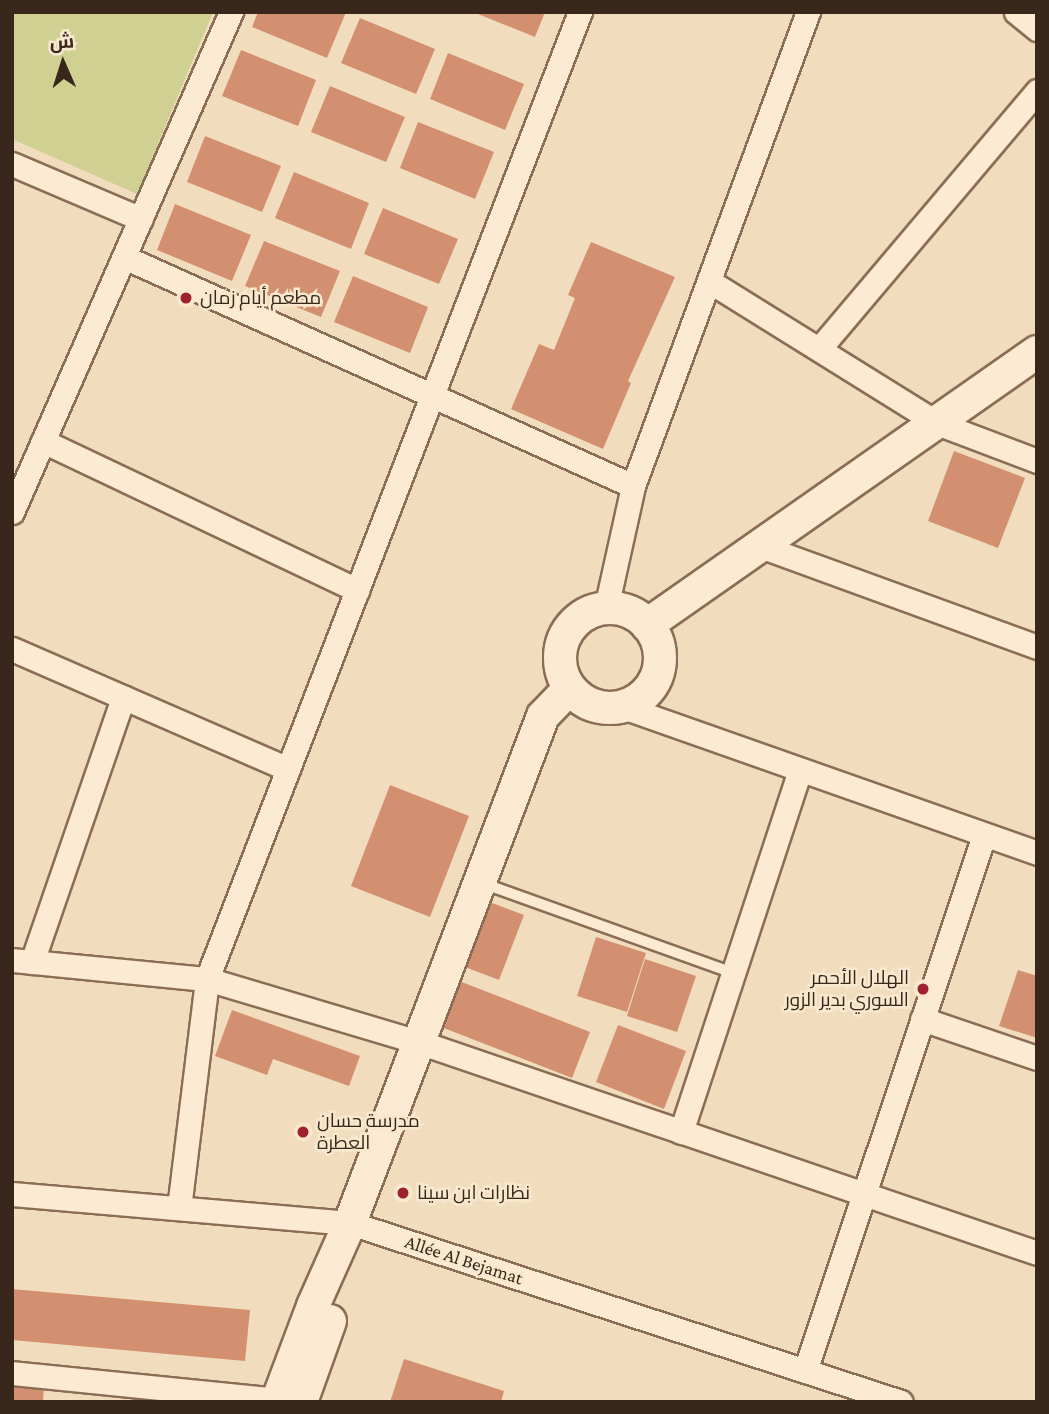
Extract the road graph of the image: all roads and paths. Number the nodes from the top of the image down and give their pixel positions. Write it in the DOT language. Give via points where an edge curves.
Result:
graph roads {
  1 [pos="231,12"];
  2 [pos="580,12"];
  3 [pos="808,12"];
  4 [pos="1016,12"];
  5 [pos="1037,29"];
  6 [pos="1037,91"];
  7 [pos="12,164"];
  8 [pos="141,219"];
  9 [pos="124,257"];
  10 [pos="709,281"];
  11 [pos="819,349"];
  12 [pos="1037,352"];
  13 [pos="432,396"];
  14 [pos="937,423"];
  15 [pos="43,441"];
  16 [pos="1037,461"];
  17 [pos="634,486"];
  18 [pos="12,512"];
  19 [pos="760,546"];
  20 [pos="357,590"];
  21 [pos="606,608"];
  22 [pos="647,625"];
  23 [pos="1037,647"];
  24 [pos="12,649"];
  25 [pos="569,689"];
  26 [pos="123,697"];
  27 [pos="623,707"];
  28 [pos="288,769"];
  29 [pos="800,769"];
  30 [pos="984,835"];
  31 [pos="1037,853"];
  32 [pos="480,882"];
  33 [pos="22,961"];
  34 [pos="733,973"];
  35 [pos="207,979"];
  36 [pos="922,1019"];
  37 [pos="419,1042"];
  38 [pos="1037,1058"];
  39 [pos="681,1132"];
  40 [pos="12,1194"];
  41 [pos="864,1194"];
  42 [pos="179,1209"];
  43 [pos="350,1223"];
  44 [pos="1037,1253"];
  45 [pos="805,1371"];
  46 [pos="12,1373"];
  47 [pos="285,1401"];
  48 [pos="901,1402"];
  1 -- 8 [label="street"];
  2 -- 13 [label="street"];
  3 -- 10 [label="street"];
  4 -- 5 [label="street"];
  6 -- 11 [label="street"];
  7 -- 8 [label="street"];
  8 -- 9 [label="street"];
  9 -- 13 [label="street"];
  9 -- 15 [label="street"];
  10 -- 11 [label="street"];
  10 -- 17 [label="street"];
  11 -- 14 [label="street"];
  12 -- 14 [label="street"];
  13 -- 17 [label="street"];
  13 -- 20 [label="street"];
  14 -- 16 [label="street"];
  14 -- 19 [label="street"];
  15 -- 18 [label="street"];
  15 -- 20 [label="street"];
  17 -- 21 [label="street"];
  19 -- 22 [label="street"];
  19 -- 23 [label="street"];
  20 -- 28 [label="street"];
  21 -- 22 [label="street" via="621,609"];
  21 -- 25 [label="street" via="578,620 561,645 559,660"];
  22 -- 27 [label="street" via="660,656 658,673 638,700"];
  24 -- 26 [label="street"];
  25 -- 27 [label="street" via="593,706"];
  25 -- 32 [label="street" via="543,716"];
  26 -- 28 [label="street"];
  26 -- 33 [label="street"];
  27 -- 29 [label="street"];
  28 -- 35 [label="street"];
  29 -- 30 [label="street"];
  29 -- 34 [label="street"];
  30 -- 31 [label="street"];
  30 -- 36 [label="street"];
  32 -- 34 [label="lane"];
  32 -- 37 [label="street"];
  33 -- 35 [label="street"];
  34 -- 39 [label="street"];
  35 -- 37 [label="street"];
  35 -- 42 [label="street"];
  36 -- 38 [label="street"];
  36 -- 41 [label="street"];
  37 -- 39 [label="street"];
  37 -- 43 [label="street"];
  39 -- 41 [label="street"];
  40 -- 42 [label="street, Allée Al Bejamat"];
  41 -- 44 [label="street"];
  41 -- 45 [label="street"];
  42 -- 43 [label="street, Allée Al Bejamat"];
  43 -- 45 [label="street, Allée Al Bejamat"];
  43 -- 47 [label="street" via="337,1300"];
  45 -- 48 [label="street, Allée Al Bejamat"];
  46 -- 47 [label="street"];
}
